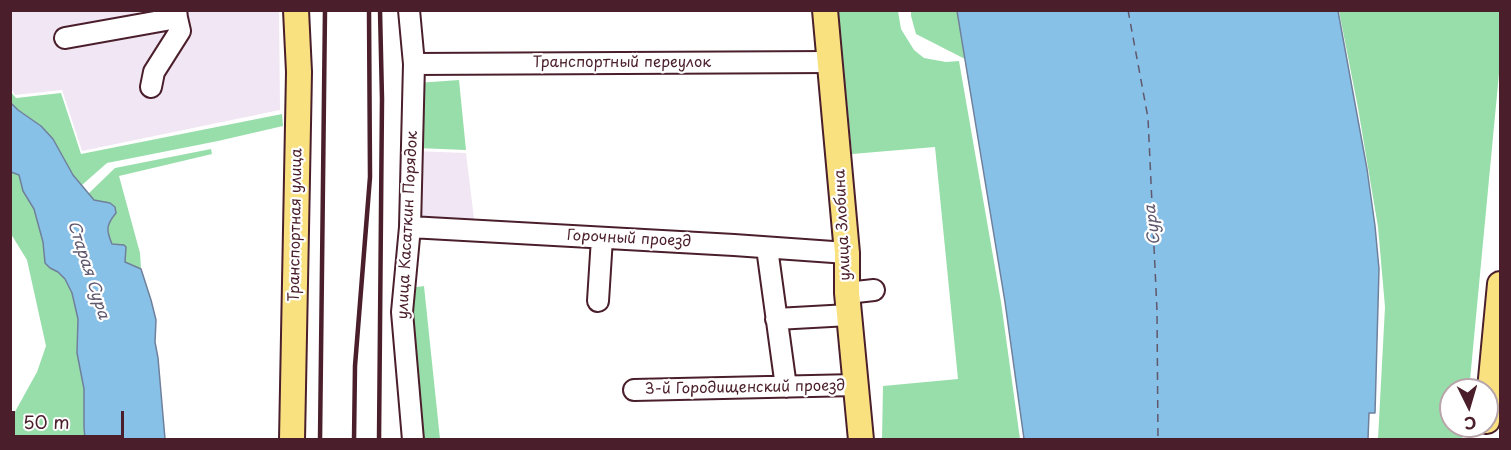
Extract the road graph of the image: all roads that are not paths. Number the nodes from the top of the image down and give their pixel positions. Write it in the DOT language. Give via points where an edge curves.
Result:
graph roads {
  1 [pos="296,10"];
  2 [pos="409,10"];
  3 [pos="825,10"];
  4 [pos="177,14"];
  5 [pos="65,38"];
  6 [pos="831,62"];
  7 [pos="414,64"];
  8 [pos="151,87"];
  9 [pos="410,227"];
  10 [pos="602,238"];
  11 [pos="767,248"];
  12 [pos="847,253"];
  13 [pos="1500,284"];
  14 [pos="874,290"];
  15 [pos="598,301"];
  16 [pos="848,304"];
  17 [pos="776,320"];
  18 [pos="1493,378"];
  19 [pos="856,385"];
  20 [pos="786,387"];
  21 [pos="634,390"];
  22 [pos="292,440"];
  23 [pos="412,440"];
  24 [pos="861,440"];
  1 -- 22 [label="main road, Транспортная улица" via="299,72"];
  2 -- 7 [label="street, улица Касаткин Порядок"];
  3 -- 6 [label="main road, улица Злобина"];
  4 -- 5 [label="street"];
  4 -- 8 [label="street" via="180,32 154,72"];
  6 -- 7 [label="street, Транспортный переулок"];
  6 -- 12 [label="main road, улица Злобина"];
  7 -- 9 [label="street, улица Касаткин Порядок"];
  9 -- 10 [label="street, Горочный проезд"];
  9 -- 23 [label="street, улица Касаткин Порядок" via="402,312"];
  10 -- 11 [label="street, Горочный проезд"];
  10 -- 15 [label="street"];
  11 -- 12 [label="street, Горочный проезд"];
  11 -- 17 [label="street"];
  12 -- 16 [label="main road, улица Злобина"];
  13 -- 18 [label="main road"];
  14 -- 16 [label="street"];
  16 -- 17 [label="street"];
  16 -- 19 [label="main road, улица Злобина"];
  17 -- 20 [label="street"];
  19 -- 20 [label="street, 3-й Городищенский проезд"];
  19 -- 24 [label="main road, улица Злобина"];
  20 -- 21 [label="street, 3-й Городищенский проезд"];
}
